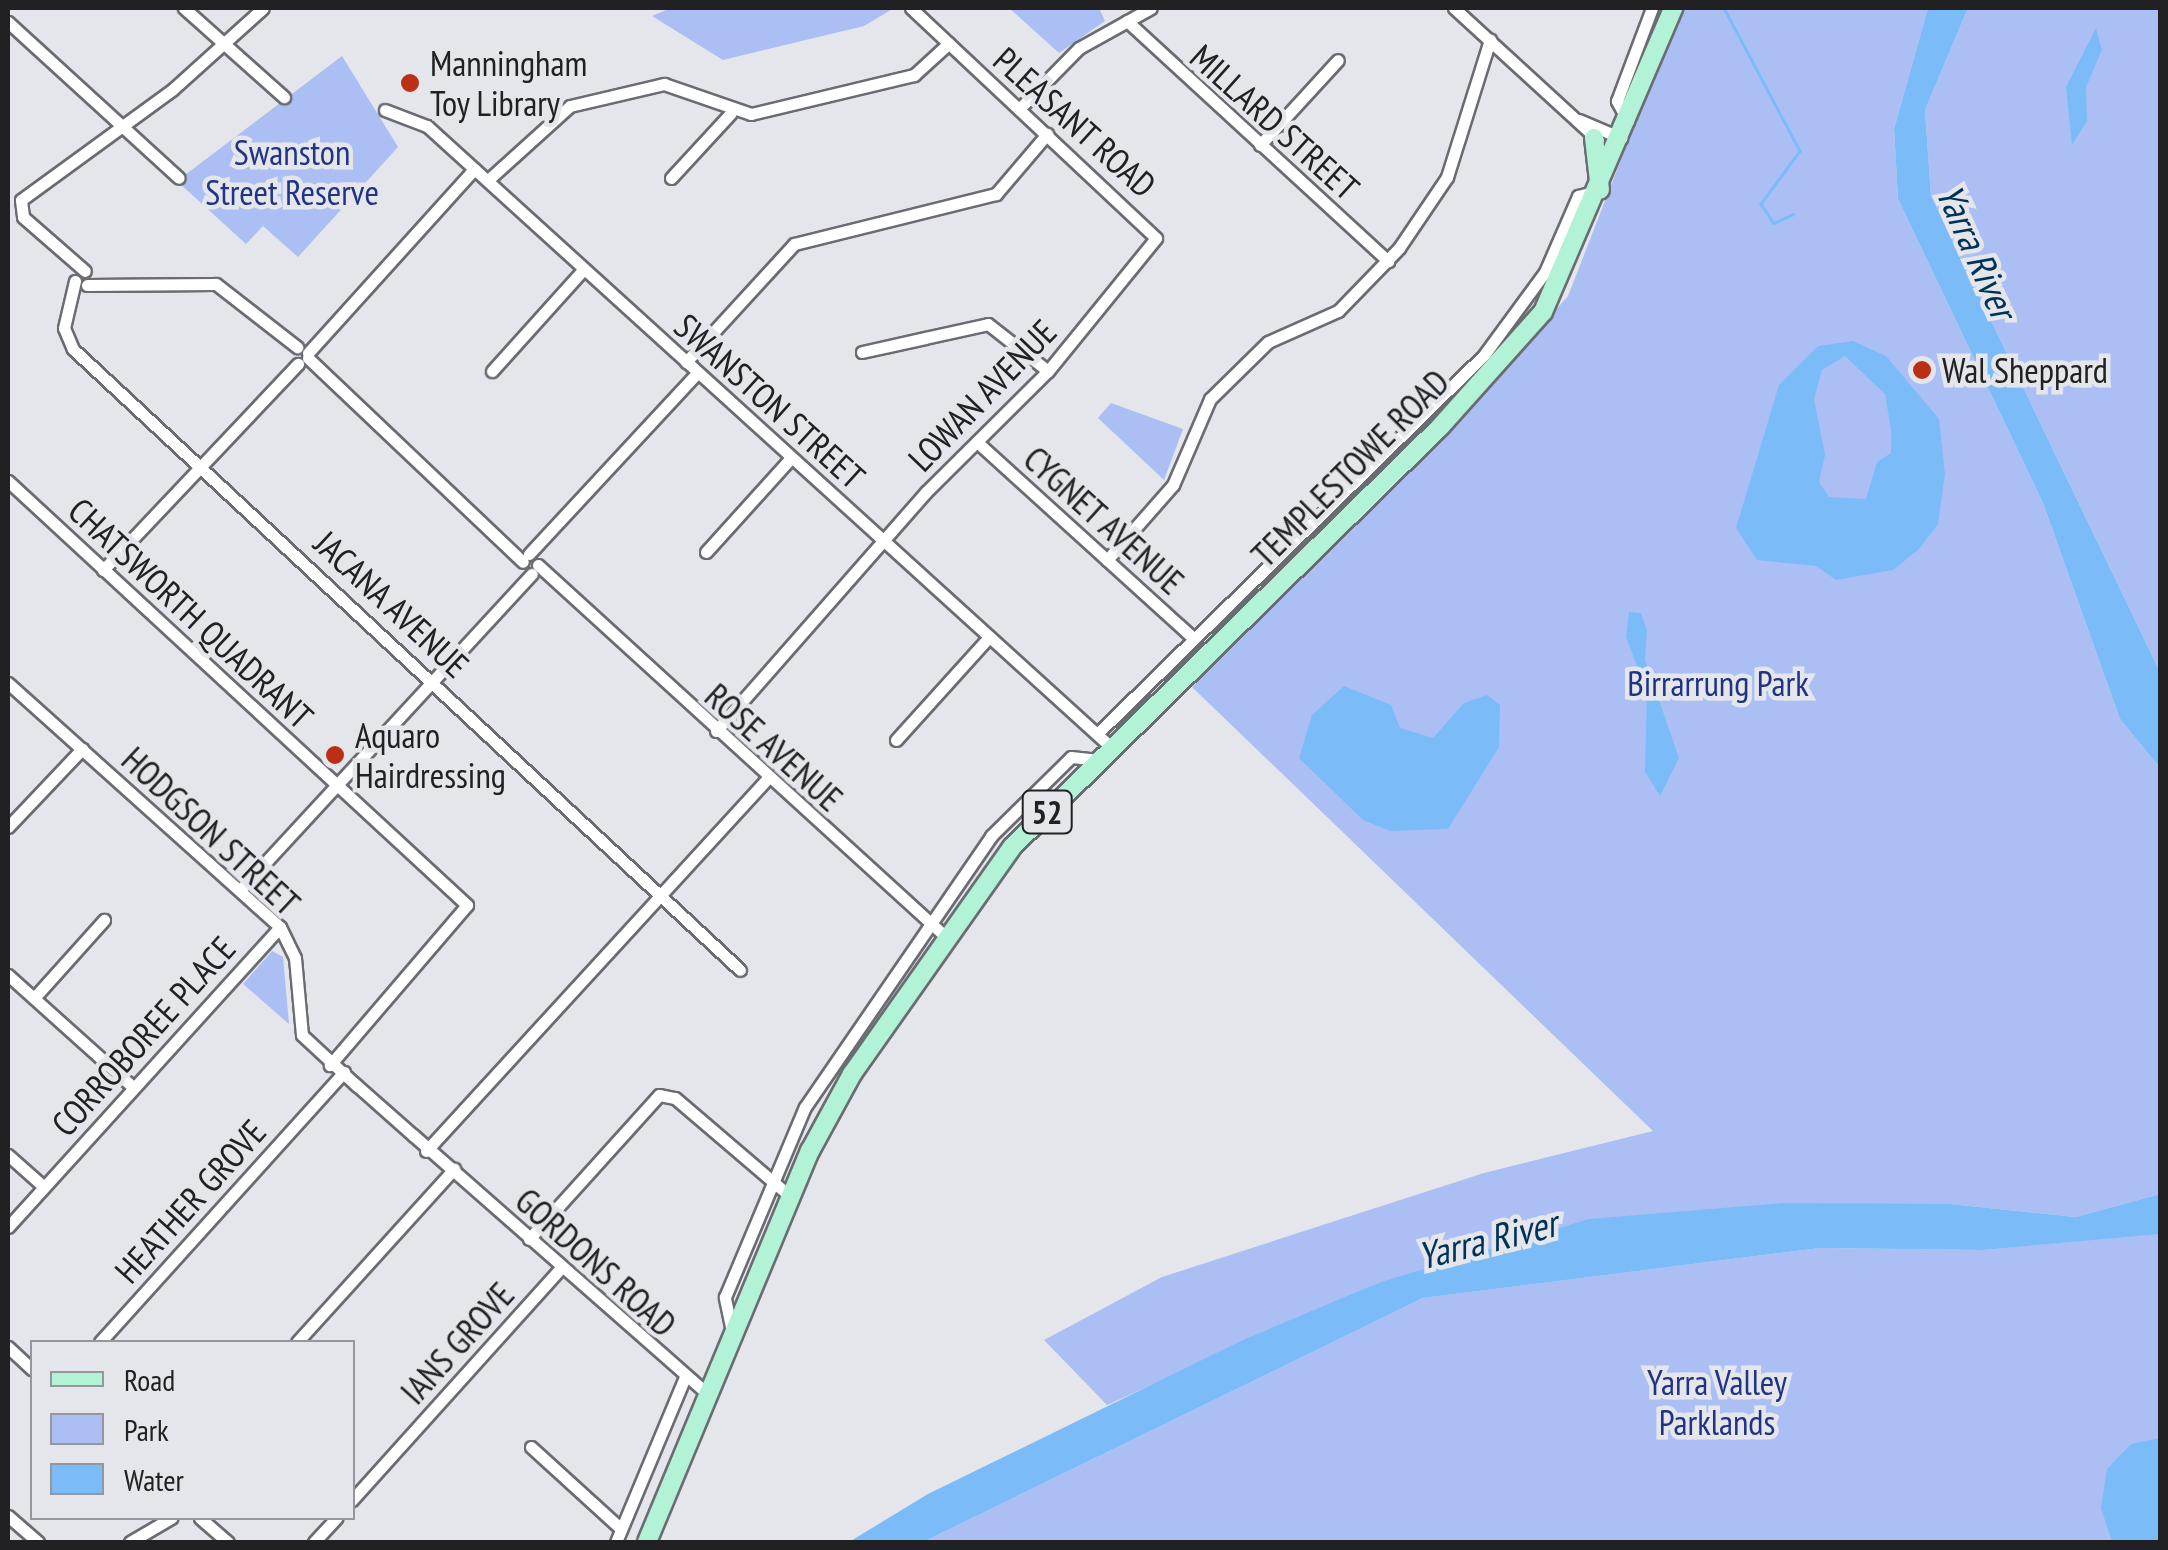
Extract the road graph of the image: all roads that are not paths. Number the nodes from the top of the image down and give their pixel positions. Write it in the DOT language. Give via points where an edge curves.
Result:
graph roads {
  1 [pos="184,8"];
  2 [pos="263,8"];
  3 [pos="911,8"];
  4 [pos="1151,8"];
  5 [pos="1454,8"];
  6 [pos="1652,8"];
  7 [pos="1673,8"];
  8 [pos="1127,21"];
  9 [pos="8,22"];
  10 [pos="220,40"];
  11 [pos="1490,40"];
  12 [pos="949,44"];
  13 [pos="1338,60"];
  14 [pos="284,97"];
  15 [pos="385,110"];
  16 [pos="1021,111"];
  17 [pos="730,113"];
  18 [pos="1571,116"];
  19 [pos="122,125"];
  20 [pos="1622,135"];
  21 [pos="1049,137"];
  22 [pos="1594,138"];
  23 [pos="1260,145"];
  24 [pos="471,166"];
  25 [pos="180,178"];
  26 [pos="671,178"];
  27 [pos="488,180"];
  28 [pos="1600,190"];
  29 [pos="8,195"];
  30 [pos="22,200"];
  31 [pos="1162,238"];
  32 [pos="1388,261"];
  33 [pos="584,270"];
  34 [pos="82,279"];
  35 [pos="862,352"];
  36 [pos="300,356"];
  37 [pos="686,362"];
  38 [pos="492,371"];
  39 [pos="1048,371"];
  40 [pos="698,372"];
  41 [pos="977,442"];
  42 [pos="792,458"];
  43 [pos="200,464"];
  44 [pos="8,482"];
  45 [pos="884,541"];
  46 [pos="706,552"];
  47 [pos="1106,560"];
  48 [pos="530,564"];
  49 [pos="103,570"];
  50 [pos="989,637"];
  51 [pos="1194,639"];
  52 [pos="432,678"];
  53 [pos="8,682"];
  54 [pos="716,731"];
  55 [pos="1097,734"];
  56 [pos="896,740"];
  57 [pos="80,747"];
  58 [pos="1107,754"];
  59 [pos="768,778"];
  60 [pos="336,783"];
  61 [pos="8,828"];
  62 [pos="238,888"];
  63 [pos="664,891"];
  64 [pos="104,920"];
  65 [pos="927,924"];
  66 [pos="280,927"];
  67 [pos="947,938"];
  68 [pos="740,970"];
  69 [pos="8,974"];
  70 [pos="34,998"];
  71 [pos="338,1069"];
  72 [pos="134,1088"];
  73 [pos="429,1148"];
  74 [pos="8,1155"];
  75 [pos="452,1171"];
  76 [pos="772,1186"];
  77 [pos="44,1187"];
  78 [pos="790,1198"];
  79 [pos="8,1228"];
  80 [pos="526,1236"];
  81 [pos="561,1268"];
  82 [pos="733,1336"];
  83 [pos="102,1340"];
  84 [pos="299,1340"];
  85 [pos="8,1347"];
  86 [pos="30,1368"];
  87 [pos="685,1377"];
  88 [pos="711,1390"];
  89 [pos="531,1448"];
  90 [pos="355,1497"];
  91 [pos="8,1516"];
  92 [pos="168,1520"];
  93 [pos="202,1520"];
  94 [pos="334,1520"];
  95 [pos="622,1529"];
  96 [pos="38,1542"];
  97 [pos="130,1542"];
  98 [pos="228,1542"];
  99 [pos="314,1542"];
  100 [pos="616,1542"];
  101 [pos="647,1542"];
  1 -- 10 [label="street"];
  2 -- 10 [label="street"];
  3 -- 12 [label="street, PLEASANT ROAD"];
  4 -- 8 [label="street"];
  5 -- 11 [label="street"];
  6 -- 20 [label="street, TEMPLESTOWE ROAD" via="1617,101"];
  7 -- 20 [label="main road, TEMPLESTOWE ROAD / 52"];
  8 -- 16 [label="street" via="1079,48"];
  8 -- 23 [label="street, MILLARD STREET"];
  9 -- 19 [label="street"];
  10 -- 14 [label="street"];
  10 -- 19 [label="street"];
  11 -- 18 [label="street"];
  11 -- 32 [label="street" via="1447,177"];
  12 -- 16 [label="street, PLEASANT ROAD"];
  12 -- 17 [label="street" via="906,78"];
  13 -- 23 [label="street"];
  15 -- 24 [label="street, SWANSTON STREET" via="406,111"];
  16 -- 21 [label="street, PLEASANT ROAD"];
  17 -- 26 [label="street"];
  17 -- 27 [label="street" via="664,84 570,106"];
  18 -- 20 [label="street"];
  18 -- 22 [label="street"];
  19 -- 25 [label="street"];
  19 -- 30 [label="street"];
  20 -- 22 [label="street"];
  20 -- 28 [label="main road, TEMPLESTOWE ROAD / 52"];
  21 -- 31 [label="street, PLEASANT ROAD"];
  21 -- 37 [label="street" via="989,197 794,244"];
  22 -- 28 [label="main road"];
  23 -- 32 [label="street, MILLARD STREET"];
  24 -- 27 [label="street, SWANSTON STREET"];
  24 -- 36 [label="street"];
  27 -- 33 [label="street, SWANSTON STREET"];
  28 -- 51 [label="street, TEMPLESTOWE ROAD" via="1578,196 1545,272 1484,355"];
  28 -- 58 [label="main road, TEMPLESTOWE ROAD / 52" via="1558,288 1500,365"];
  29 -- 30 [label="street"];
  30 -- 34 [label="street"];
  31 -- 39 [label="street, LOWAN AVENUE"];
  32 -- 47 [label="street" via="1332,315 1264,345 1210,400 1173,486"];
  33 -- 37 [label="street, SWANSTON STREET"];
  33 -- 38 [label="street"];
  34 -- 36 [label="street, ROSE AVENUE" via="216,284"];
  34 -- 43 [label="street, JACANA AVENUE" via="66,315 68,344"];
  35 -- 39 [label="street" via="988,324"];
  36 -- 43 [label="street"];
  36 -- 48 [label="street, ROSE AVENUE"];
  37 -- 40 [label="street, SWANSTON STREET"];
  39 -- 41 [label="street, LOWAN AVENUE"];
  40 -- 42 [label="street, SWANSTON STREET"];
  40 -- 48 [label="street"];
  41 -- 45 [label="street, LOWAN AVENUE"];
  41 -- 47 [label="street, CYGNET AVENUE"];
  42 -- 45 [label="street, SWANSTON STREET"];
  42 -- 46 [label="street"];
  43 -- 49 [label="street"];
  43 -- 52 [label="street, JACANA AVENUE"];
  44 -- 49 [label="street, CHATSWORTH QUADRANT"];
  45 -- 50 [label="street, SWANSTON STREET"];
  45 -- 54 [label="street, LOWAN AVENUE"];
  47 -- 51 [label="street, CYGNET AVENUE"];
  48 -- 52 [label="street"];
  48 -- 54 [label="street, ROSE AVENUE"];
  49 -- 60 [label="street, CHATSWORTH QUADRANT"];
  50 -- 55 [label="street, SWANSTON STREET"];
  50 -- 56 [label="street"];
  51 -- 55 [label="street, TEMPLESTOWE ROAD"];
  52 -- 60 [label="street"];
  52 -- 63 [label="street, JACANA AVENUE"];
  53 -- 57 [label="street, HODGSON STREET"];
  54 -- 59 [label="street, ROSE AVENUE"];
  55 -- 58 [label="street, SWANSTON STREET"];
  57 -- 61 [label="street"];
  57 -- 62 [label="street, HODGSON STREET"];
  58 -- 65 [label="street, TEMPLESTOWE ROAD" via="1071,757 991,836"];
  58 -- 67 [label="main road, TEMPLESTOWE ROAD / 52" via="1002,859"];
  59 -- 63 [label="street"];
  59 -- 65 [label="street, ROSE AVENUE"];
  60 -- 62 [label="street"];
  60 -- 71 [label="street, CHATSWORTH QUADRANT" via="474,909 355,1038"];
  62 -- 66 [label="street, HODGSON STREET"];
  63 -- 68 [label="street, JACANA AVENUE"];
  63 -- 73 [label="street"];
  64 -- 70 [label="street"];
  65 -- 67 [label="street, ROSE AVENUE"];
  65 -- 76 [label="street, TEMPLESTOWE ROAD" via="805,1107"];
  66 -- 71 [label="street, HODGSON STREET" via="295,958 300,1031"];
  66 -- 72 [label="street, CORROBOREE PLACE"];
  67 -- 78 [label="main road, TEMPLESTOWE ROAD / 52" via="838,1097"];
  69 -- 70 [label="street"];
  70 -- 72 [label="street"];
  71 -- 73 [label="street, GORDONS ROAD"];
  71 -- 83 [label="street, HEATHER GROVE" via="321,1097"];
  72 -- 77 [label="street, CORROBOREE PLACE"];
  73 -- 75 [label="street, GORDONS ROAD"];
  74 -- 77 [label="street"];
  75 -- 80 [label="street, GORDONS ROAD"];
  75 -- 84 [label="street"];
  76 -- 78 [label="street"];
  76 -- 80 [label="street" via="663,1088"];
  76 -- 82 [label="street, TEMPLESTOWE ROAD" via="725,1297"];
  77 -- 79 [label="street, CORROBOREE PLACE"];
  78 -- 82 [label="main road, TEMPLESTOWE ROAD / 52"];
  80 -- 81 [label="street, GORDONS ROAD"];
  81 -- 87 [label="street, GORDONS ROAD"];
  81 -- 90 [label="street, IANS GROVE"];
  82 -- 88 [label="main road, TEMPLESTOWE ROAD / 52"];
  85 -- 86 [label="street"];
  87 -- 88 [label="street, GORDONS ROAD"];
  87 -- 95 [label="street"];
  88 -- 101 [label="main road, TEMPLESTOWE ROAD / 52"];
  89 -- 95 [label="street"];
  91 -- 96 [label="street"];
  92 -- 97 [label="street"];
  93 -- 98 [label="street"];
  94 -- 99 [label="street"];
  95 -- 100 [label="street"];
}
